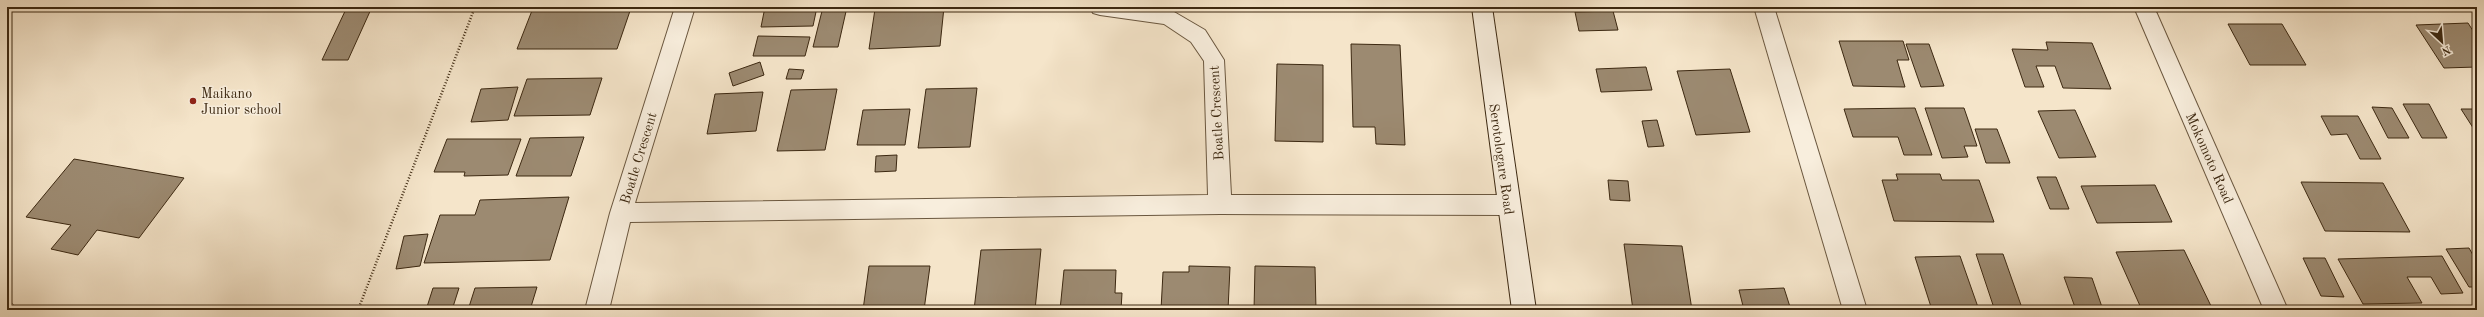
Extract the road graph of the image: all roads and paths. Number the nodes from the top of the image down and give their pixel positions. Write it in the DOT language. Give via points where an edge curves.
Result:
graph roads {
  1 [pos="475,7"];
  2 [pos="685,7"];
  3 [pos="1100,7"];
  4 [pos="1482,7"];
  5 [pos="1764,7"];
  6 [pos="2144,7"];
  7 [pos="1220,204"];
  8 [pos="1508,205"];
  9 [pos="621,213"];
  10 [pos="358,310"];
  11 [pos="597,310"];
  12 [pos="1524,310"];
  13 [pos="1855,310"];
  14 [pos="2276,310"];
  1 -- 10 [label="path"];
  2 -- 9 [label="street, Boatle Crescent"];
  3 -- 7 [label="street, Boatle Crescent" via="1169,17 1198,36 1214,60"];
  4 -- 8 [label="street, Serotologare Road"];
  5 -- 13 [label="street"];
  6 -- 14 [label="street, Mokomoto Road"];
  7 -- 8 [label="street"];
  7 -- 9 [label="street"];
  8 -- 12 [label="street, Serotologare Road"];
  9 -- 11 [label="street, Boatle Crescent"];
}
